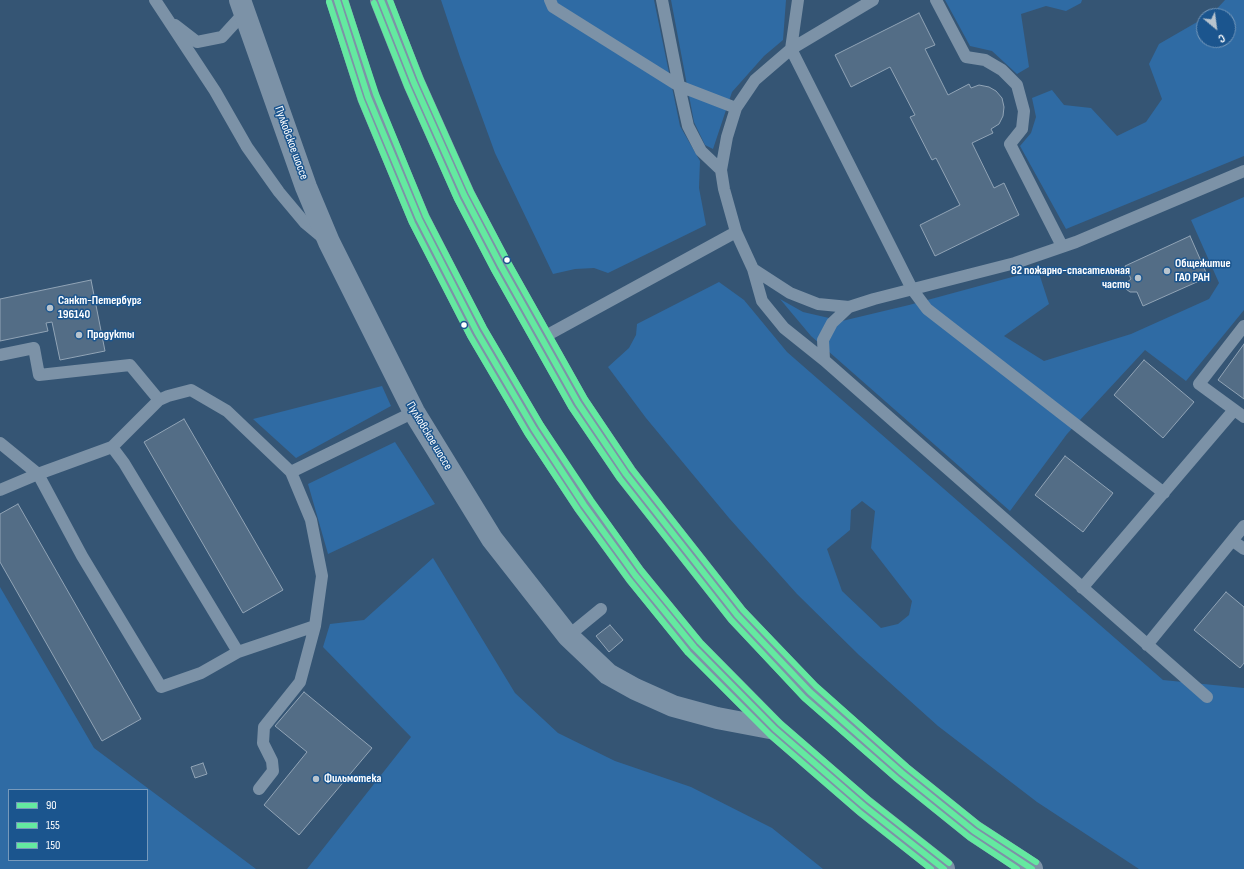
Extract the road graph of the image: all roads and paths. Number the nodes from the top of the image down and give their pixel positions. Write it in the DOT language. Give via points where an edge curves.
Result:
graph roads {
  1 [pos="155,0"];
  2 [pos="337,0"];
  3 [pos="382,0"];
  4 [pos="550,0"];
  5 [pos="662,0"];
  6 [pos="798,0"];
  7 [pos="873,0"];
  8 [pos="936,0"];
  9 [pos="242,7"];
  10 [pos="168,19"];
  11 [pos="791,49"];
  12 [pos="679,86"];
  13 [pos="736,108"];
  14 [pos="721,170"];
  15 [pos="1244,171"];
  16 [pos="736,232"];
  17 [pos="329,242"];
  18 [pos="1062,246"];
  19 [pos="753,269"];
  20 [pos="912,289"];
  21 [pos="849,307"];
  22 [pos="1244,326"];
  23 [pos="542,338"];
  24 [pos="0,355"];
  25 [pos="824,360"];
  26 [pos="159,400"];
  27 [pos="1234,410"];
  28 [pos="414,412"];
  29 [pos="1244,417"];
  30 [pos="0,443"];
  31 [pos="112,447"];
  32 [pos="290,472"];
  33 [pos="38,474"];
  34 [pos="0,490"];
  35 [pos="1164,493"];
  36 [pos="1244,526"];
  37 [pos="1233,541"];
  38 [pos="1244,549"];
  39 [pos="1082,588"];
  40 [pos="601,609"];
  41 [pos="315,626"];
  42 [pos="568,636"];
  43 [pos="1147,645"];
  44 [pos="238,652"];
  45 [pos="1207,697"];
  46 [pos="775,729"];
  47 [pos="259,789"];
  48 [pos="944,869"];
  49 [pos="1032,869"];
  1 -- 10 [label="lane"];
  2 -- 46 [label="highway" via="368,97 419,219 477,332 530,422 584,505 635,575 694,647"];
  3 -- 23 [label="highway" via="414,84 464,195"];
  4 -- 12 [label="lane" via="553,7"];
  5 -- 12 [label="lane"];
  6 -- 11 [label="lane"];
  7 -- 11 [label="lane"];
  8 -- 18 [label="lane" via="966,57 985,60 1002,70 1018,85 1024,111 1022,129 1010,144"];
  9 -- 10 [label="lane" via="222,37 197,42"];
  9 -- 17 [label="street, Пулковское шоссе" via="306,187"];
  10 -- 17 [label="lane" via="215,91 247,147 279,192 305,223"];
  11 -- 13 [label="lane" via="755,80"];
  11 -- 20 [label="lane"];
  12 -- 13 [label="lane"];
  12 -- 14 [label="lane" via="688,126 701,151"];
  13 -- 14 [label="lane"];
  14 -- 16 [label="lane"];
  15 -- 18 [label="lane"];
  16 -- 19 [label="lane"];
  16 -- 23 [label="lane"];
  17 -- 28 [label="street, Пулковское шоссе"];
  18 -- 20 [label="lane" via="1015,263"];
  19 -- 21 [label="lane" via="790,293 818,304"];
  19 -- 25 [label="lane" via="762,301 784,328"];
  20 -- 21 [label="lane"];
  20 -- 35 [label="lane" via="927,309"];
  21 -- 25 [label="lane" via="832,323 823,340"];
  22 -- 27 [label="lane" via="1199,384"];
  23 -- 49 [label="highway" via="578,402 626,474 737,615 810,692 902,773 974,831"];
  24 -- 26 [label="lane" via="34,348 38,375 130,365"];
  25 -- 39 [label="lane"];
  26 -- 31 [label="lane"];
  26 -- 32 [label="lane" via="191,390 227,411"];
  27 -- 29 [label="lane"];
  27 -- 35 [label="lane"];
  28 -- 32 [label="lane"];
  28 -- 42 [label="street, Пулковское шоссе" via="492,539"];
  30 -- 33 [label="lane"];
  31 -- 33 [label="lane"];
  31 -- 44 [label="lane"];
  32 -- 41 [label="lane" via="311,520 322,576"];
  33 -- 34 [label="lane"];
  33 -- 44 [label="lane" via="82,556 161,687 201,673"];
  35 -- 39 [label="lane"];
  36 -- 37 [label="lane"];
  37 -- 38 [label="lane"];
  37 -- 43 [label="lane"];
  39 -- 43 [label="lane"];
  40 -- 42 [label="lane"];
  41 -- 44 [label="lane"];
  41 -- 47 [label="lane" via="300,682 264,727 263,743 272,762 273,771"];
  42 -- 46 [label="street, Пулковское шоссе" via="608,674 635,689 667,703 717,718"];
  43 -- 45 [label="lane"];
  46 -- 48 [label="highway" via="864,806"];
}
